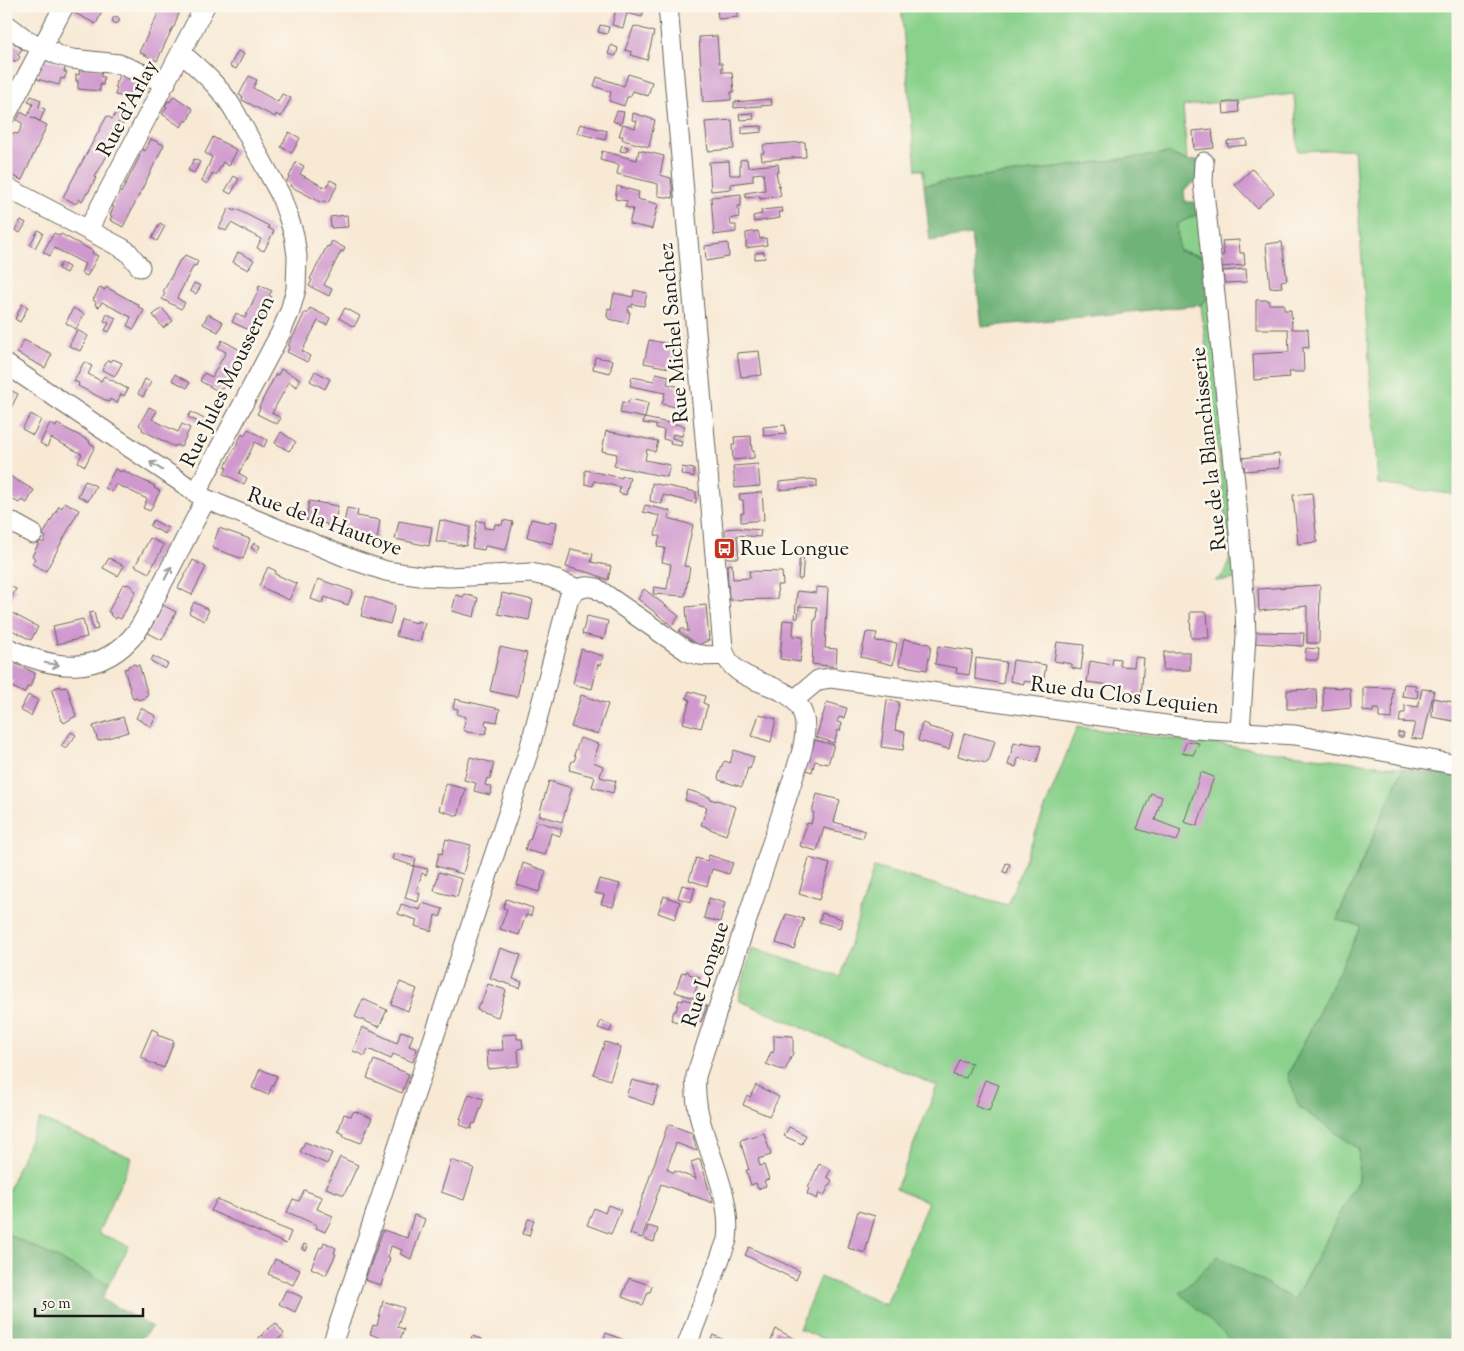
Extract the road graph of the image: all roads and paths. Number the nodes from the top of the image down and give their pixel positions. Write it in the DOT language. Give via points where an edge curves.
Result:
graph roads {
  1 [pos="64,6"];
  2 [pos="205,6"];
  3 [pos="668,6"];
  4 [pos="6,24"];
  5 [pos="42,48"];
  6 [pos="181,53"];
  7 [pos="166,83"];
  8 [pos="6,115"];
  9 [pos="1204,162"];
  10 [pos="6,188"];
  11 [pos="88,230"];
  12 [pos="140,267"];
  13 [pos="6,364"];
  14 [pos="201,496"];
  15 [pos="6,519"];
  16 [pos="33,534"];
  17 [pos="578,589"];
  18 [pos="6,647"];
  19 [pos="724,655"];
  20 [pos="794,700"];
  21 [pos="1240,732"];
  22 [pos="1458,765"];
  23 [pos="332,1345"];
  24 [pos="687,1345"];
  1 -- 5 [label="street"];
  2 -- 6 [label="street, Rue d'Arlay"];
  3 -- 19 [label="street, Rue Michel Sanchez"];
  4 -- 5 [label="street"];
  5 -- 7 [label="street" via="64,58 126,66"];
  5 -- 8 [label="street"];
  6 -- 7 [label="street, Rue d'Arlay"];
  6 -- 14 [label="street, Rue Jules Mousseron" via="204,73 231,105 285,206 297,256 296,289 286,322"];
  7 -- 11 [label="street, Rue d'Arlay"];
  9 -- 21 [label="street, Rue de la Blanchisserie" via="1245,609"];
  10 -- 11 [label="street"];
  11 -- 12 [label="street" via="128,252"];
  14 -- 13 [label="street, Rue de la Hautoye, one-way"];
  14 -- 17 [label="street, Rue de la Hautoye" via="386,571 449,577 531,573 549,576"];
  18 -- 14 [label="street, Rue Jules Mousseron, one-way" via="27,657 62,665 85,664 120,648 140,625"];
  15 -- 16 [label="street"];
  17 -- 19 [label="street" via="590,586 602,590 693,654 707,657"];
  17 -- 23 [label="street" via="567,604 529,750"];
  19 -- 20 [label="street" via="739,672 783,691"];
  20 -- 21 [label="street, Rue du Clos Lequien" via="818,680 831,678 1194,729"];
  20 -- 24 [label="street, Rue Longue" via="804,722 803,746 696,1076 697,1112 722,1192 728,1231"];
  21 -- 22 [label="street, Rue du Clos Lequien" via="1295,735"];
}
